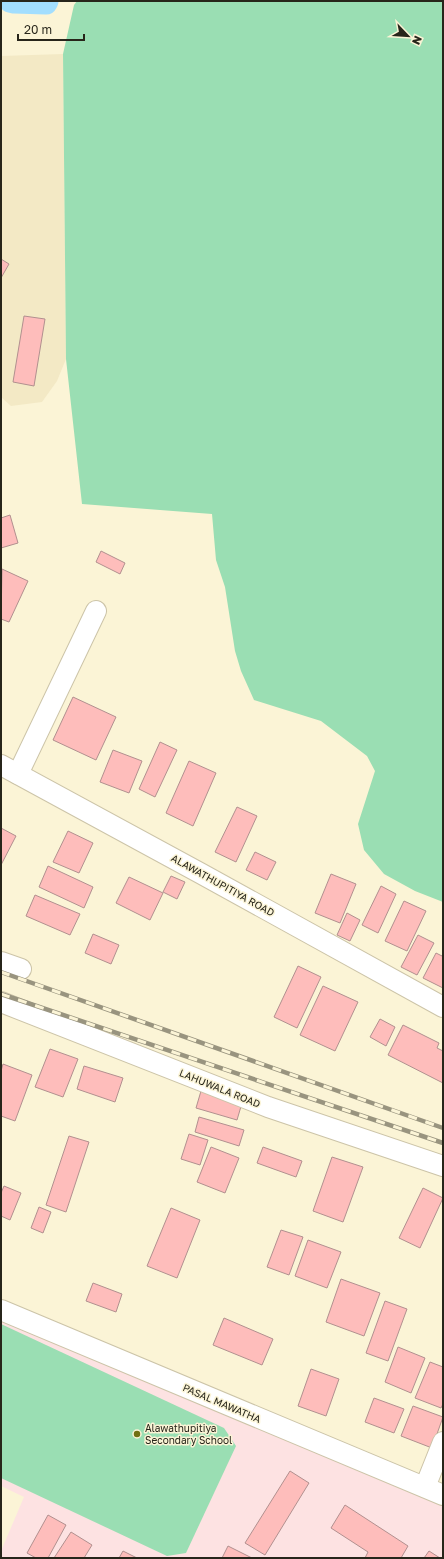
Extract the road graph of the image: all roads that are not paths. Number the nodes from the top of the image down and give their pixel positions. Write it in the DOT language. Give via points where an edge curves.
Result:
graph roads {
  1 [pos="96,611"];
  2 [pos="10,770"];
  3 [pos="1,962"];
  4 [pos="21,968"];
  5 [pos="1,1002"];
  6 [pos="443,1007"];
  7 [pos="443,1166"];
  8 [pos="1,1310"];
  9 [pos="443,1442"];
  10 [pos="425,1488"];
  11 [pos="443,1495"];
  1 -- 2 [label="street"];
  2 -- 6 [label="street, ALAWATHUPITIYA ROAD"];
  3 -- 4 [label="street"];
  5 -- 7 [label="street, LAHUWALA ROAD" via="268,1107"];
  8 -- 10 [label="street, PASAL MAWATHA"];
  9 -- 10 [label="street"];
  10 -- 11 [label="street, PASAL MAWATHA"];
}
